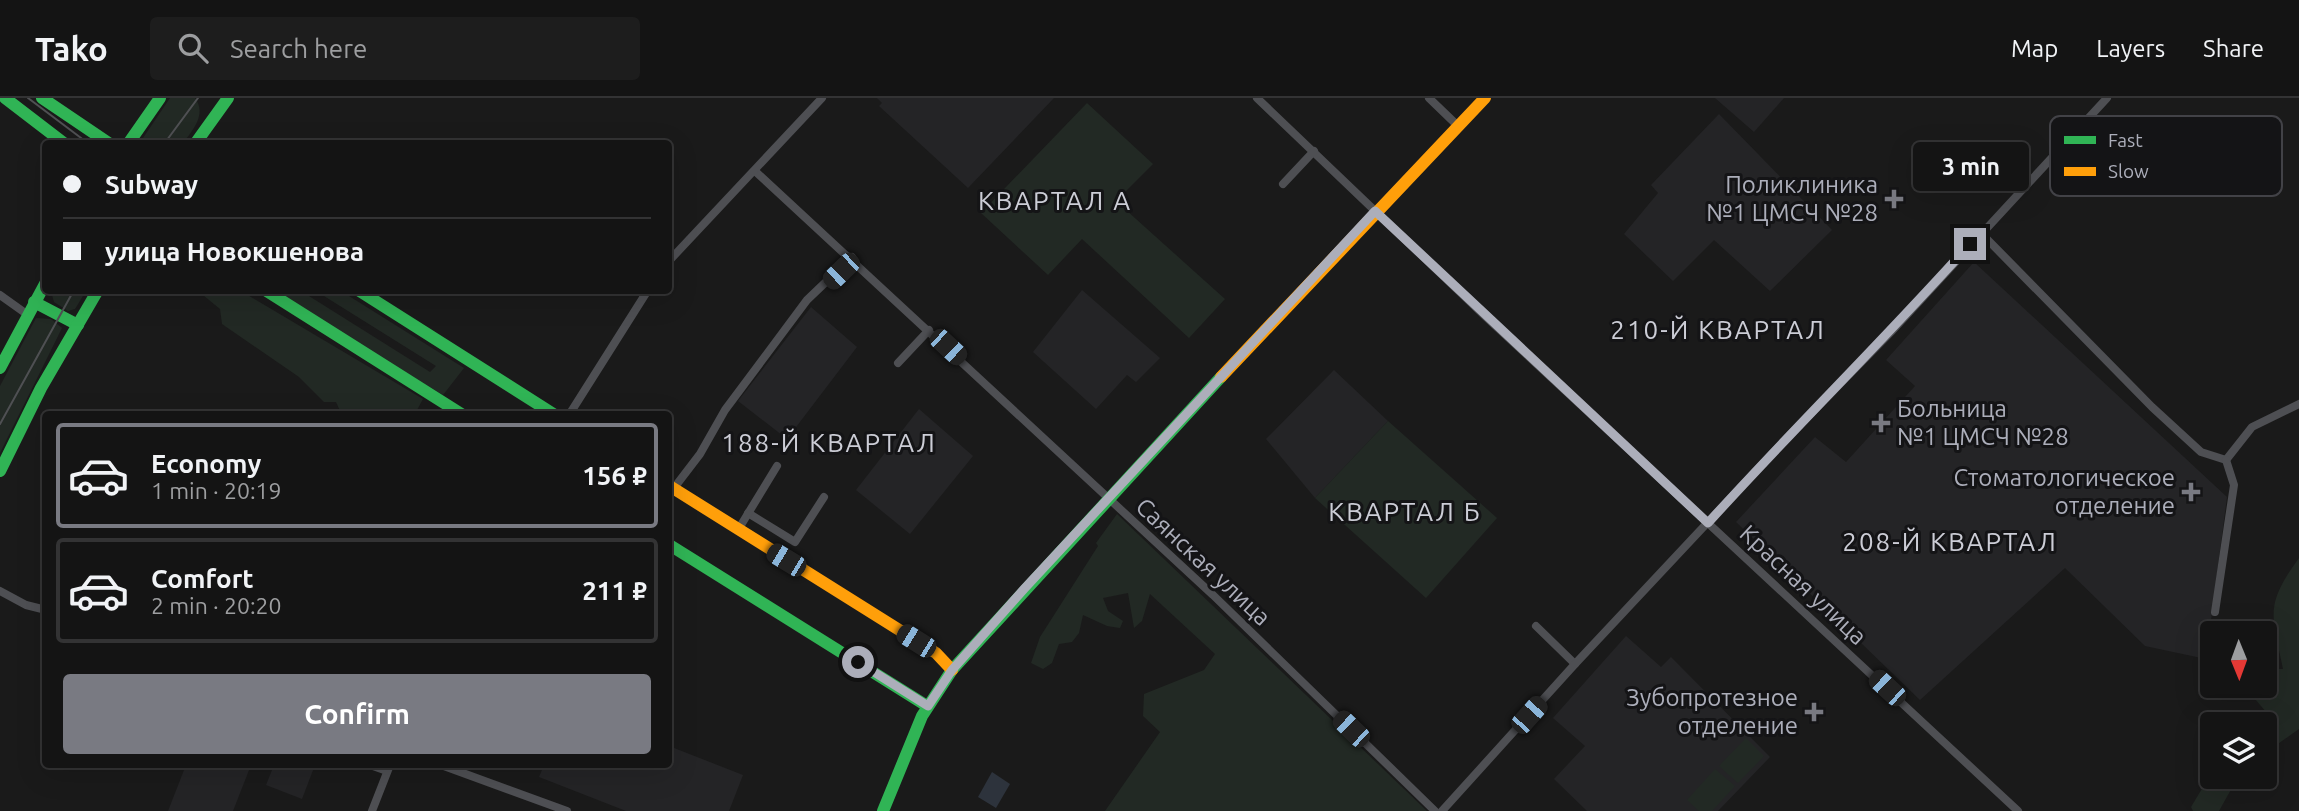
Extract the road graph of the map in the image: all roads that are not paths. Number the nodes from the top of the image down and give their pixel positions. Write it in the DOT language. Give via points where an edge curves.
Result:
graph roads {
  1 [pos="5,98"];
  2 [pos="42,98"];
  3 [pos="160,98"];
  4 [pos="822,98"];
  5 [pos="1257,98"];
  6 [pos="1429,98"];
  7 [pos="1485,98"];
  8 [pos="2107,98"];
  9 [pos="220,101"];
  10 [pos="2090,116"];
  11 [pos="1458,126"];
  12 [pos="60,140"];
  13 [pos="104,140"];
  14 [pos="131,140"];
  15 [pos="197,140"];
  16 [pos="1314,151"];
  17 [pos="2050,158"];
  18 [pos="756,172"];
  19 [pos="1283,184"];
  20 [pos="1375,211"];
  21 [pos="1980,232"];
  22 [pos="852,257"];
  23 [pos="672,258"];
  24 [pos="42,289"];
  25 [pos="96,294"];
  26 [pos="271,294"];
  27 [pos="364,294"];
  28 [pos="645,294"];
  29 [pos="0,295"];
  30 [pos="34,302"];
  31 [pos="28,315"];
  32 [pos="78,325"];
  33 [pos="929,330"];
  34 [pos="898,363"];
  35 [pos="0,368"];
  36 [pos="2299,404"];
  37 [pos="457,411"];
  38 [pos="549,411"];
  39 [pos="572,411"];
  40 [pos="2226,460"];
  41 [pos="777,466"];
  42 [pos="0,471"];
  43 [pos="672,485"];
  44 [pos="672,487"];
  45 [pos="824,497"];
  46 [pos="1108,500"];
  47 [pos="748,513"];
  48 [pos="1708,523"];
  49 [pos="738,530"];
  50 [pos="672,546"];
  51 [pos="0,591"];
  52 [pos="42,609"];
  53 [pos="2215,612"];
  54 [pos="1536,626"];
  55 [pos="1575,664"];
  56 [pos="952,670"];
  57 [pos="928,706"];
  58 [pos="389,768"];
  59 [pos="449,768"];
  60 [pos="372,811"];
  61 [pos="568,811"];
  62 [pos="883,811"];
  63 [pos="1435,811"];
  64 [pos="1442,811"];
  65 [pos="2018,811"];
  1 -- 12 [label="street"];
  2 -- 13 [label="street"];
  3 -- 14 [label="street"];
  4 -- 18 [label="street"];
  5 -- 16 [label="street, Красная улица"];
  6 -- 11 [label="street"];
  7 -- 11 [label="street"];
  8 -- 10 [label="street"];
  9 -- 15 [label="street"];
  11 -- 20 [label="street"];
  16 -- 19 [label="street"];
  16 -- 20 [label="street, Красная улица"];
  17 -- 21 [label="street"];
  18 -- 22 [label="street, Саянская улица"];
  18 -- 23 [label="street"];
  20 -- 46 [label="street"];
  20 -- 48 [label="street, Красная улица"];
  21 -- 40 [label="street" via="2152,407 2201,452"];
  21 -- 48 [label="street"];
  22 -- 33 [label="street, Саянская улица"];
  22 -- 43 [label="street" via="807,300 725,410 700,454"];
  24 -- 30 [label="street"];
  25 -- 32 [label="street"];
  26 -- 37 [label="street"];
  27 -- 38 [label="street"];
  28 -- 39 [label="street"];
  29 -- 31 [label="street"];
  30 -- 31 [label="street"];
  30 -- 32 [label="street"];
  31 -- 35 [label="street"];
  32 -- 42 [label="street"];
  33 -- 34 [label="street"];
  33 -- 46 [label="street, Саянская улица"];
  36 -- 40 [label="street" via="2252,427"];
  40 -- 53 [label="street" via="2234,485"];
  41 -- 47 [label="street"];
  44 -- 49 [label="street"];
  45 -- 47 [label="street" via="795,542"];
  46 -- 56 [label="street"];
  46 -- 63 [label="street, Саянская улица" via="1213,595"];
  47 -- 49 [label="street"];
  48 -- 55 [label="street"];
  48 -- 65 [label="street, Красная улица"];
  49 -- 56 [label="street" via="936,653"];
  50 -- 57 [label="street"];
  51 -- 52 [label="street"];
  54 -- 55 [label="street"];
  55 -- 64 [label="street"];
  56 -- 57 [label="street"];
  57 -- 62 [label="street"];
  58 -- 60 [label="street"];
  59 -- 61 [label="street"];
}
